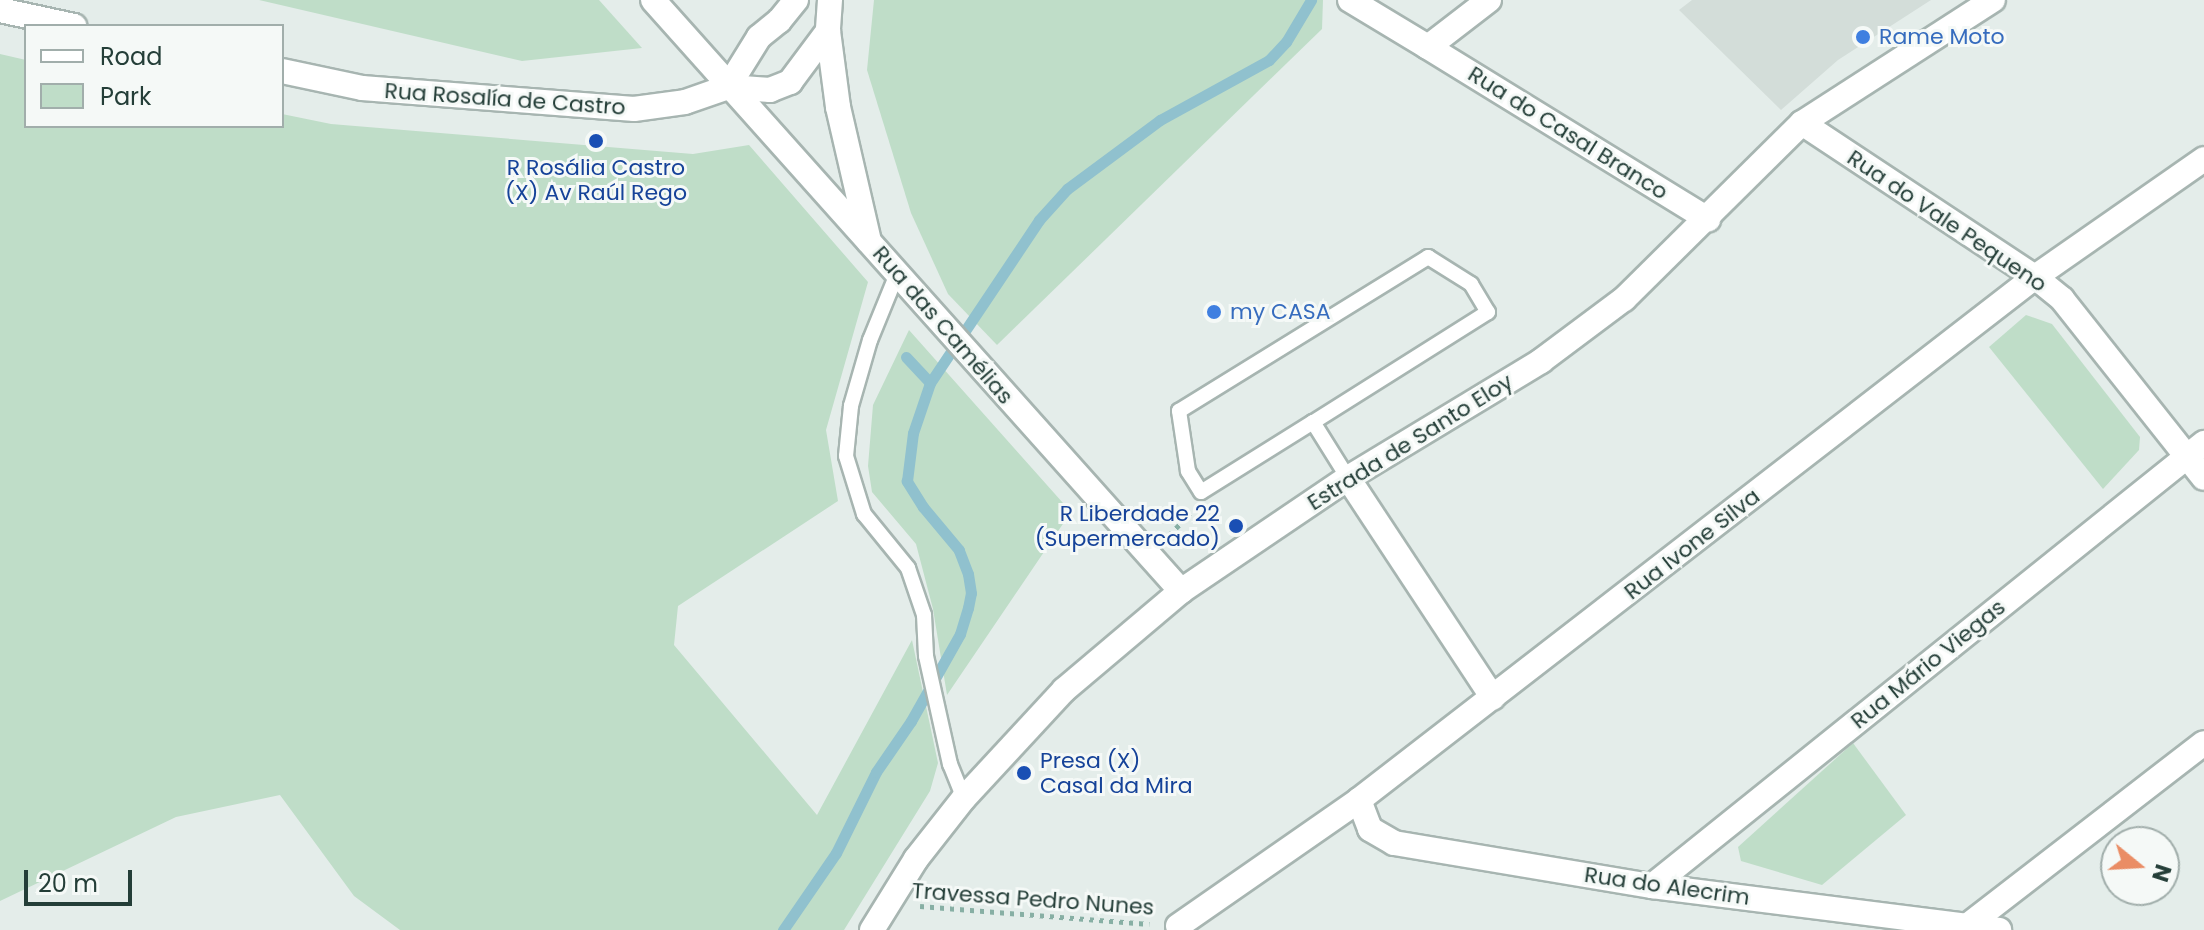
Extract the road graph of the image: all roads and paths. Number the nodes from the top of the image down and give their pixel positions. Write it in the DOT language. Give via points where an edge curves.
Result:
graph roads {
  1 [pos="653,0"];
  2 [pos="796,0"];
  3 [pos="830,0"];
  4 [pos="1350,0"];
  5 [pos="1489,0"];
  6 [pos="1993,0"];
  7 [pos="0,10"];
  8 [pos="65,24"];
  9 [pos="828,31"];
  10 [pos="1428,47"];
  11 [pos="284,71"];
  12 [pos="728,87"];
  13 [pos="1802,123"];
  14 [pos="2204,159"];
  15 [pos="1708,219"];
  16 [pos="870,243"];
  17 [pos="897,274"];
  18 [pos="2035,277"];
  19 [pos="1313,422"];
  20 [pos="2195,449"];
  21 [pos="1348,478"];
  22 [pos="2204,478"];
  23 [pos="1201,492"];
  24 [pos="1145,551"];
  25 [pos="1181,591"];
  26 [pos="1493,698"];
  27 [pos="2204,743"];
  28 [pos="964,798"];
  29 [pos="1359,800"];
  30 [pos="1652,886"];
  31 [pos="886,904"];
  32 [pos="1178,926"];
  33 [pos="1967,926"];
  34 [pos="872,930"];
  35 [pos="1999,930"];
  1 -- 12 [label="street"];
  2 -- 12 [label="street" via="759,37"];
  3 -- 9 [label="street, Rua das Camélias"];
  4 -- 10 [label="street, Rua do Casal Branco"];
  5 -- 10 [label="street"];
  6 -- 13 [label="street, Estrada de Santo Eloy"];
  7 -- 8 [label="street"];
  9 -- 12 [label="street" via="790,82 770,90"];
  9 -- 16 [label="street, Rua das Camélias" via="838,107"];
  10 -- 15 [label="street, Rua do Casal Branco"];
  11 -- 12 [label="street, Rua Rosalía de Castro" via="362,88 634,109 685,102"];
  12 -- 16 [label="street"];
  13 -- 15 [label="street, Estrada de Santo Eloy"];
  13 -- 18 [label="street, Rua do Vale Pequeno"];
  14 -- 18 [label="street, Rua Ivone Silva"];
  15 -- 21 [label="street, Estrada de Santo Eloy" via="1624,299 1541,361"];
  16 -- 17 [label="street, Rua das Camélias"];
  17 -- 24 [label="street, Rua das Camélias"];
  17 -- 28 [label="lane" via="851,406 846,456 864,514 908,568 924,615 926,656 950,764"];
  18 -- 20 [label="street, Rua do Vale Pequeno" via="2062,299"];
  18 -- 26 [label="street, Rua Ivone Silva"];
  19 -- 21 [label="lane"];
  19 -- 23 [label="lane"];
  19 -- 23 [label="lane" via="1488,312 1471,284 1428,257 1179,411 1188,471"];
  20 -- 22 [label="street, Rua do Vale Pequeno"];
  20 -- 30 [label="street, Rua Mário Viegas"];
  21 -- 25 [label="street, Estrada de Santo Eloy"];
  21 -- 26 [label="street"];
  23 -- 24 [label="path" via="1196,507"];
  24 -- 25 [label="street, Rua das Camélias"];
  25 -- 28 [label="street, Estrada de Santo Eloy" via="1064,690"];
  26 -- 29 [label="street, Rua Ivone Silva"];
  27 -- 33 [label="street"];
  28 -- 31 [label="street, Estrada de Santo Eloy"];
  29 -- 30 [label="street, Rua do Alecrim" via="1370,829 1394,843"];
  29 -- 32 [label="street, Rua Ivone Silva"];
  30 -- 33 [label="street, Rua do Alecrim"];
  31 -- 32 [label="path, Travessa Pedro Nunes"];
  31 -- 34 [label="street, Estrada de Santo Eloy"];
  33 -- 35 [label="street, Rua do Alecrim"];
}
